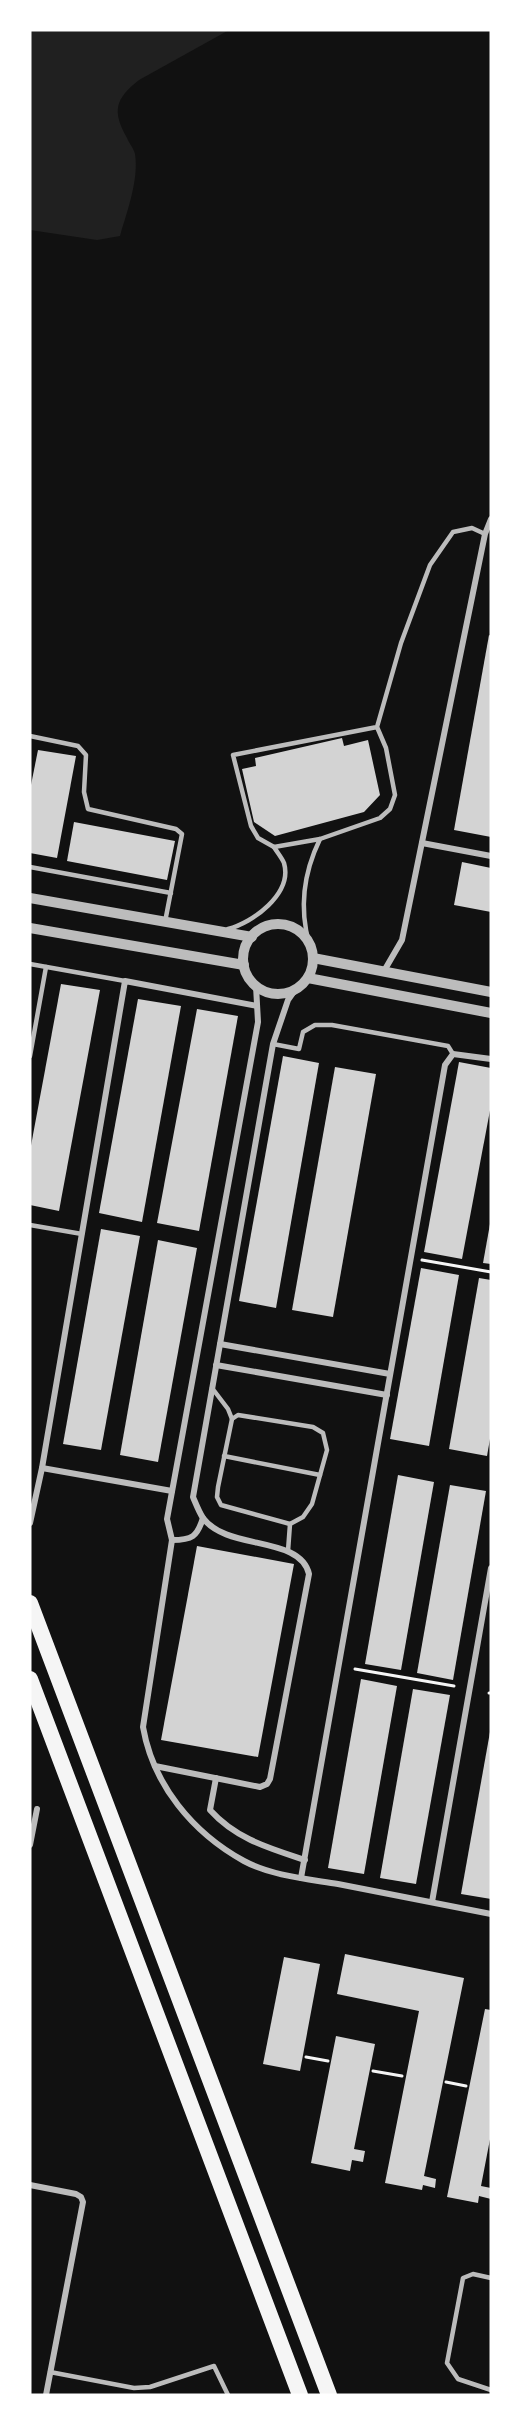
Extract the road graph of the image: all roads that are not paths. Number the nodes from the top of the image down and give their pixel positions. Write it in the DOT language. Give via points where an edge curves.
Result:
graph roads {
  1 [pos="491,519"];
  2 [pos="485,534"];
  3 [pos="378,727"];
  4 [pos="30,736"];
  5 [pos="320,839"];
  6 [pos="422,843"];
  7 [pos="274,847"];
  8 [pos="491,856"];
  9 [pos="30,867"];
  10 [pos="171,893"];
  11 [pos="30,898"];
  12 [pos="165,922"];
  13 [pos="30,928"];
  14 [pos="219,932"];
  15 [pos="252,937"];
  16 [pos="309,943"];
  17 [pos="313,958"];
  18 [pos="30,964"];
  19 [pos="244,965"];
  20 [pos="46,967"];
  21 [pos="384,971"];
  22 [pos="308,978"];
  23 [pos="125,981"];
  24 [pos="256,986"];
  25 [pos="295,990"];
  26 [pos="491,992"];
  27 [pos="257,1006"];
  28 [pos="491,1012"];
  29 [pos="273,1044"];
  30 [pos="453,1054"];
  31 [pos="30,1056"];
  32 [pos="491,1059"];
  33 [pos="30,1225"];
  34 [pos="82,1234"];
  35 [pos="220,1344"];
  36 [pos="216,1365"];
  37 [pos="390,1374"];
  38 [pos="212,1388"];
  39 [pos="387,1395"];
  40 [pos="232,1419"];
  41 [pos="224,1456"];
  42 [pos="42,1468"];
  43 [pos="320,1475"];
  44 [pos="172,1491"];
  45 [pos="203,1518"];
  46 [pos="30,1523"];
  47 [pos="290,1524"];
  48 [pos="172,1540"];
  49 [pos="288,1551"];
  50 [pos="491,1568"];
  51 [pos="30,1603"];
  52 [pos="30,1679"];
  53 [pos="155,1766"];
  54 [pos="216,1778"];
  55 [pos="37,1809"];
  56 [pos="30,1845"];
  57 [pos="304,1860"];
  58 [pos="302,1878"];
  59 [pos="432,1902"];
  60 [pos="491,1914"];
  61 [pos="30,2185"];
  62 [pos="491,2278"];
  63 [pos="50,2372"];
  64 [pos="150,2387"];
  65 [pos="491,2390"];
  66 [pos="46,2395"];
  67 [pos="153,2395"];
  68 [pos="228,2395"];
  69 [pos="300,2395"];
  70 [pos="329,2395"];
  1 -- 2 [label="street"];
  2 -- 3 [label="lane" via="472,528 453,532 430,565 401,644"];
  2 -- 6 [label="street"];
  3 -- 5 [label="lane" via="395,795 390,808 380,818"];
  3 -- 7 [label="lane" via="233,755 251,826 258,838"];
  4 -- 10 [label="lane" via="78,746 86,755 84,792 88,808 176,828 182,834"];
  5 -- 7 [label="lane"];
  5 -- 16 [label="lane" via="310,861 303,898 303,921"];
  6 -- 8 [label="street"];
  6 -- 21 [label="street" via="402,940"];
  7 -- 14 [label="lane" via="284,864 278,892 264,910 242,925"];
  9 -- 10 [label="lane"];
  10 -- 12 [label="lane"];
  11 -- 12 [label="street"];
  12 -- 14 [label="street"];
  13 -- 19 [label="street"];
  14 -- 15 [label="street"];
  15 -- 16 [label="street" via="260,930 282,925 293,927"];
  15 -- 19 [label="street"];
  16 -- 17 [label="street"];
  17 -- 21 [label="street"];
  17 -- 22 [label="street"];
  18 -- 20 [label="lane"];
  19 -- 24 [label="street"];
  20 -- 23 [label="lane"];
  20 -- 31 [label="lane"];
  21 -- 26 [label="street"];
  22 -- 25 [label="street"];
  22 -- 28 [label="street"];
  23 -- 27 [label="street"];
  23 -- 34 [label="street"];
  24 -- 25 [label="street" via="275,994"];
  24 -- 27 [label="street"];
  25 -- 29 [label="street"];
  27 -- 44 [label="street" via="258,1022"];
  29 -- 30 [label="lane" via="299,1049 303,1032 315,1025 332,1025 448,1046"];
  29 -- 35 [label="street"];
  30 -- 32 [label="street"];
  30 -- 37 [label="street" via="445,1065"];
  33 -- 34 [label="lane"];
  34 -- 42 [label="street"];
  35 -- 36 [label="street"];
  35 -- 37 [label="street"];
  36 -- 38 [label="street"];
  36 -- 39 [label="street"];
  37 -- 39 [label="street"];
  38 -- 40 [label="lane"];
  38 -- 45 [label="street" via="193,1497"];
  39 -- 57 [label="street"];
  40 -- 41 [label="lane"];
  40 -- 43 [label="lane" via="242,1415 313,1427 323,1433 327,1450"];
  41 -- 43 [label="lane"];
  41 -- 47 [label="lane" via="217,1497 221,1505"];
  42 -- 44 [label="street"];
  42 -- 46 [label="street"];
  43 -- 47 [label="lane" via="312,1504 303,1517"];
  44 -- 48 [label="street" via="167,1520"];
  45 -- 48 [label="street" via="193,1538"];
  45 -- 49 [label="street" via="230,1538"];
  47 -- 49 [label="lane"];
  48 -- 53 [label="street" via="143,1727 146,1749"];
  49 -- 54 [label="street" via="300,1558 309,1574 270,1779 260,1787"];
  50 -- 59 [label="street"];
  51 -- 70 [label="highway"];
  52 -- 69 [label="highway"];
  53 -- 54 [label="street"];
  53 -- 58 [label="street" via="174,1802 211,1838 246,1862"];
  54 -- 57 [label="street" via="210,1810 223,1824 245,1838"];
  55 -- 56 [label="street"];
  57 -- 58 [label="street"];
  58 -- 59 [label="street"];
  59 -- 60 [label="street"];
  61 -- 63 [label="street" via="81,2197 82,2209"];
  62 -- 65 [label="lane" via="473,2274 463,2278 447,2363 458,2379"];
  63 -- 64 [label="lane" via="134,2388"];
  63 -- 66 [label="street"];
  64 -- 67 [label="lane"];
  64 -- 68 [label="lane" via="214,2366"];
}
